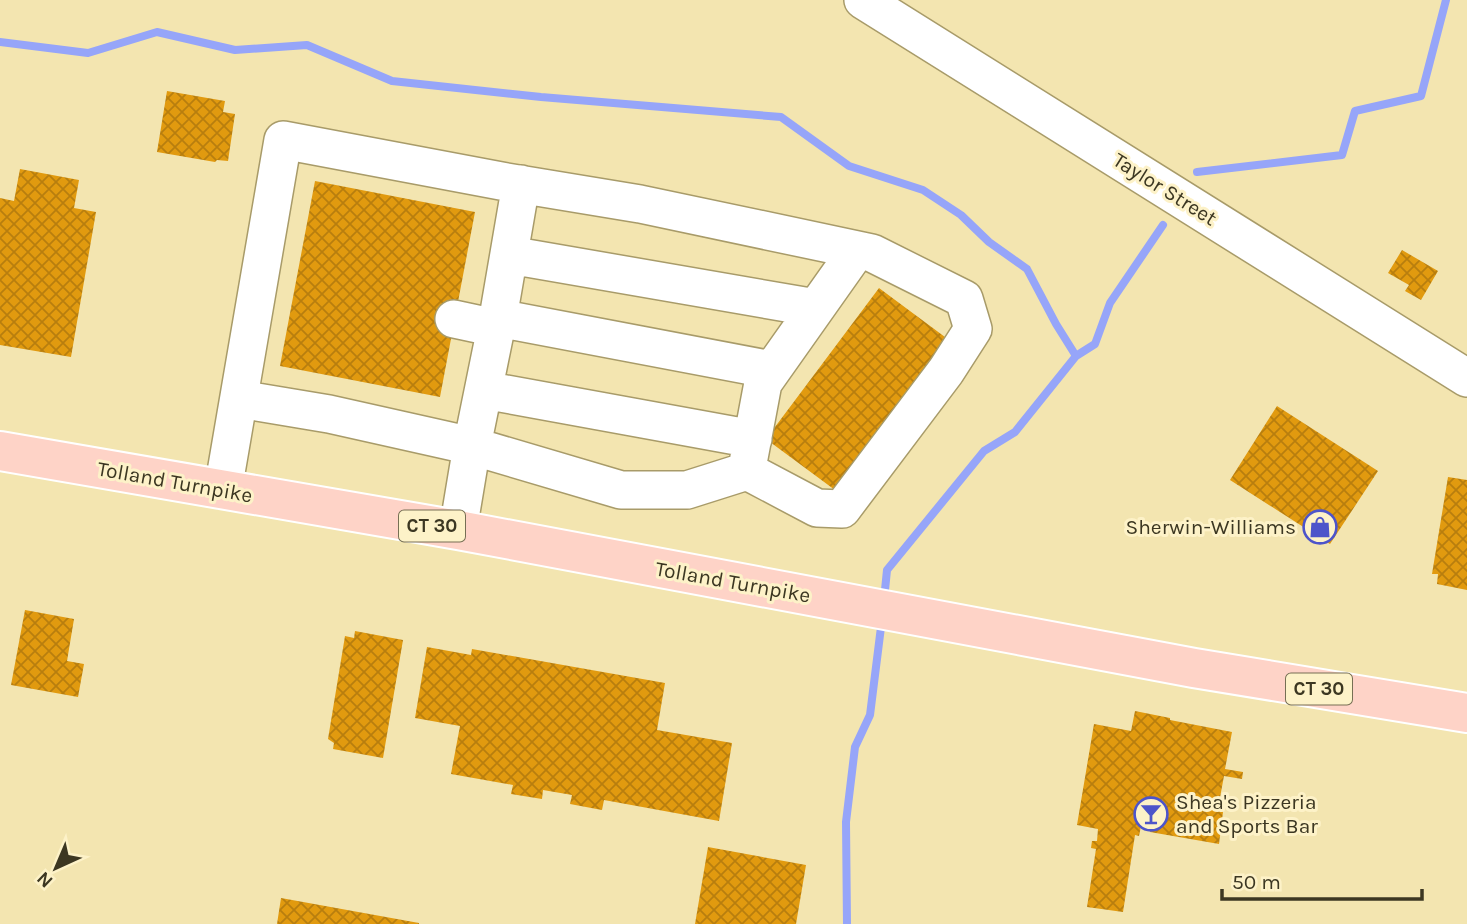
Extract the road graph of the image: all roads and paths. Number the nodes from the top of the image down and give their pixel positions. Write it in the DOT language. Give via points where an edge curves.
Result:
graph roads {
  1 [pos="863,0"];
  2 [pos="521,184"];
  3 [pos="857,250"];
  4 [pos="509,255"];
  5 [pos="816,308"];
  6 [pos="454,319"];
  7 [pos="497,323"];
  8 [pos="772,370"];
  9 [pos="1467,379"];
  10 [pos="484,390"];
  11 [pos="239,399"];
  12 [pos="472,446"];
  13 [pos="0,451"];
  14 [pos="750,455"];
  15 [pos="223,490"];
  16 [pos="458,530"];
  17 [pos="1467,713"];
  1 -- 9 [label="street, Taylor Street"];
  2 -- 3 [label="street"];
  2 -- 4 [label="street"];
  2 -- 11 [label="street" via="283,140"];
  3 -- 5 [label="street"];
  3 -- 14 [label="street" via="872,253 964,299 973,329 842,509 817,508"];
  4 -- 5 [label="street"];
  4 -- 7 [label="street"];
  5 -- 8 [label="street"];
  6 -- 7 [label="street"];
  7 -- 8 [label="street"];
  7 -- 10 [label="street"];
  8 -- 14 [label="street" via="763,383"];
  10 -- 12 [label="street"];
  10 -- 14 [label="street"];
  11 -- 12 [label="street"];
  11 -- 15 [label="street"];
  12 -- 14 [label="street" via="621,490 687,490"];
  12 -- 16 [label="street"];
  13 -- 15 [label="main road, Tolland Turnpike / CT 30"];
  15 -- 16 [label="main road, Tolland Turnpike / CT 30"];
  16 -- 17 [label="main road, Tolland Turnpike / CT 30" via="1207,670"];
}
